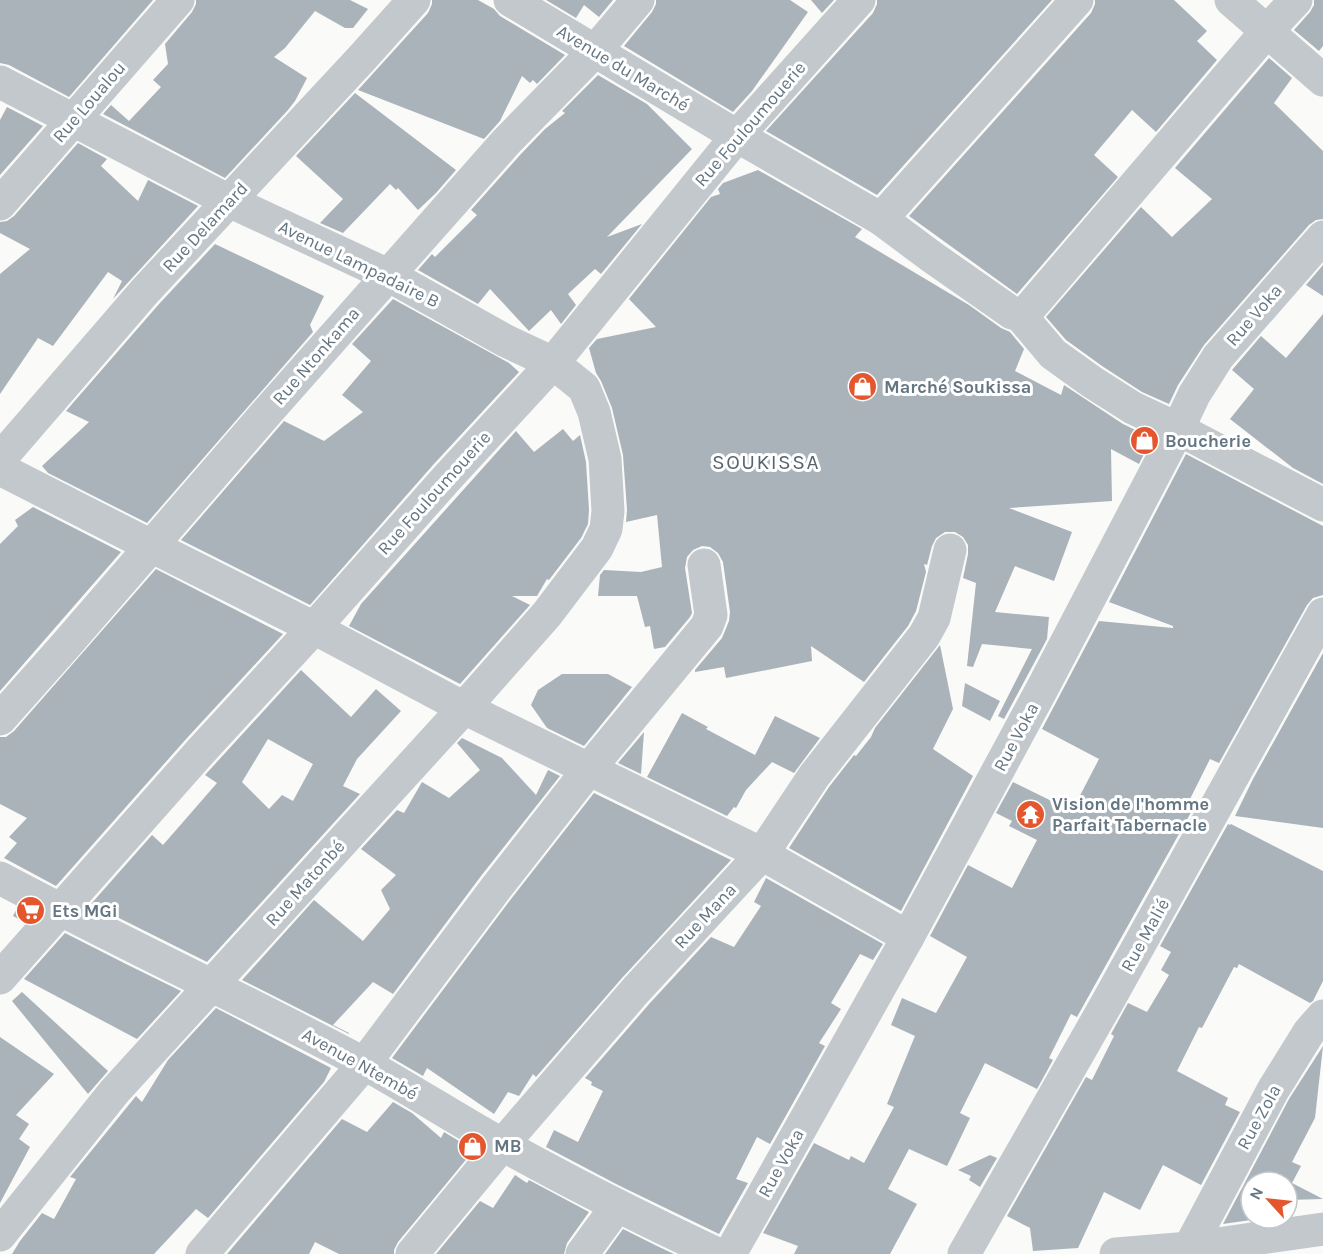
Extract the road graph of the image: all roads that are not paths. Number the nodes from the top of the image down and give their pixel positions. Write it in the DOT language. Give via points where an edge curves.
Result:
graph roads {
  1 [pos="178,0"];
  2 [pos="414,0"];
  3 [pos="510,0"];
  4 [pos="638,0"];
  5 [pos="859,0"];
  6 [pos="1077,0"];
  7 [pos="1231,0"];
  8 [pos="1296,0"];
  9 [pos="1267,31"];
  10 [pos="595,51"];
  11 [pos="1323,80"];
  12 [pos="0,82"];
  13 [pos="74,119"];
  14 [pos="737,136"];
  15 [pos="229,201"];
  16 [pos="0,204"];
  17 [pos="881,219"];
  18 [pos="1323,237"];
  19 [pos="388,275"];
  20 [pos="1020,315"];
  21 [pos="553,363"];
  22 [pos="1178,429"];
  23 [pos="0,459"];
  24 [pos="0,469"];
  25 [pos="1323,505"];
  26 [pos="606,529"];
  27 [pos="151,546"];
  28 [pos="950,550"];
  29 [pos="704,565"];
  30 [pos="1323,614"];
  31 [pos="314,628"];
  32 [pos="464,708"];
  33 [pos="0,719"];
  34 [pos="589,769"];
  35 [pos="762,854"];
  36 [pos="0,878"];
  37 [pos="61,910"];
  38 [pos="908,937"];
  39 [pos="0,978"];
  40 [pos="212,985"];
  41 [pos="1323,1016"];
  42 [pos="364,1064"];
  43 [pos="502,1145"];
  44 [pos="617,1206"];
  45 [pos="1323,1229"];
  46 [pos="0,1235"];
  47 [pos="1188,1251"];
  48 [pos="202,1254"];
  49 [pos="412,1254"];
  50 [pos="582,1254"];
  51 [pos="717,1254"];
  52 [pos="730,1254"];
  53 [pos="964,1254"];
  54 [pos="1116,1254"];
  1 -- 13 [label="street, Rue Loualou"];
  2 -- 15 [label="street, Rue Delamard"];
  3 -- 10 [label="street, Avenue du Marché"];
  4 -- 10 [label="street, Rue Ntonkama"];
  5 -- 14 [label="street, Rue Fouloumouerie"];
  6 -- 17 [label="street"];
  7 -- 9 [label="street"];
  8 -- 9 [label="street"];
  9 -- 11 [label="street"];
  9 -- 20 [label="street"];
  10 -- 14 [label="street, Avenue du Marché"];
  10 -- 19 [label="street, Rue Ntonkama" via="506,142"];
  12 -- 13 [label="street, Avenue Lampadaire B"];
  13 -- 15 [label="street, Avenue Lampadaire B"];
  13 -- 16 [label="street, Rue Loualou"];
  14 -- 17 [label="street, Avenue du Marché"];
  14 -- 21 [label="street, Rue Fouloumouerie"];
  15 -- 19 [label="street, Avenue Lampadaire B"];
  15 -- 23 [label="street, Rue Delamard" via="145,291"];
  17 -- 20 [label="street, Avenue du Marché"];
  18 -- 22 [label="street, Rue Voka" via="1218,357"];
  19 -- 21 [label="street, Avenue Lampadaire B"];
  19 -- 27 [label="street, Rue Ntonkama"];
  20 -- 22 [label="street" via="1053,354 1133,408"];
  21 -- 26 [label="street, Avenue Lampadaire B" via="584,388 594,412 605,459"];
  21 -- 31 [label="street, Rue Fouloumouerie"];
  22 -- 25 [label="street"];
  22 -- 38 [label="street, Rue Voka"];
  24 -- 27 [label="street"];
  26 -- 32 [label="street, Rue Matonbé" via="597,548 547,614"];
  27 -- 31 [label="street"];
  27 -- 33 [label="street, Rue Ntonkama"];
  28 -- 35 [label="street, Rue Mana" via="934,618 924,636 814,776"];
  29 -- 34 [label="street" via="711,615 707,626"];
  30 -- 53 [label="street, Rue Malié"];
  31 -- 32 [label="street"];
  31 -- 37 [label="street, Rue Fouloumouerie"];
  32 -- 34 [label="street"];
  32 -- 40 [label="street, Rue Matonbé"];
  34 -- 35 [label="street"];
  34 -- 42 [label="street"];
  35 -- 38 [label="street"];
  35 -- 43 [label="street, Rue Mana" via="636,990"];
  36 -- 37 [label="street, Avenue Ntembé"];
  37 -- 39 [label="street, Rue Fouloumouerie"];
  37 -- 40 [label="street, Avenue Ntembé"];
  38 -- 52 [label="street, Rue Voka"];
  40 -- 42 [label="street, Avenue Ntembé"];
  40 -- 46 [label="street, Rue Matonbé" via="114,1092"];
  41 -- 47 [label="street, Rue Zola" via="1273,1090"];
  42 -- 43 [label="street, Avenue Ntembé"];
  42 -- 48 [label="street"];
  43 -- 44 [label="street, Avenue Ntembé"];
  43 -- 49 [label="street, Rue Mana"];
  44 -- 50 [label="street"];
  44 -- 51 [label="street, Avenue Ntembé"];
  45 -- 47 [label="street"];
  47 -- 54 [label="street"];
}
